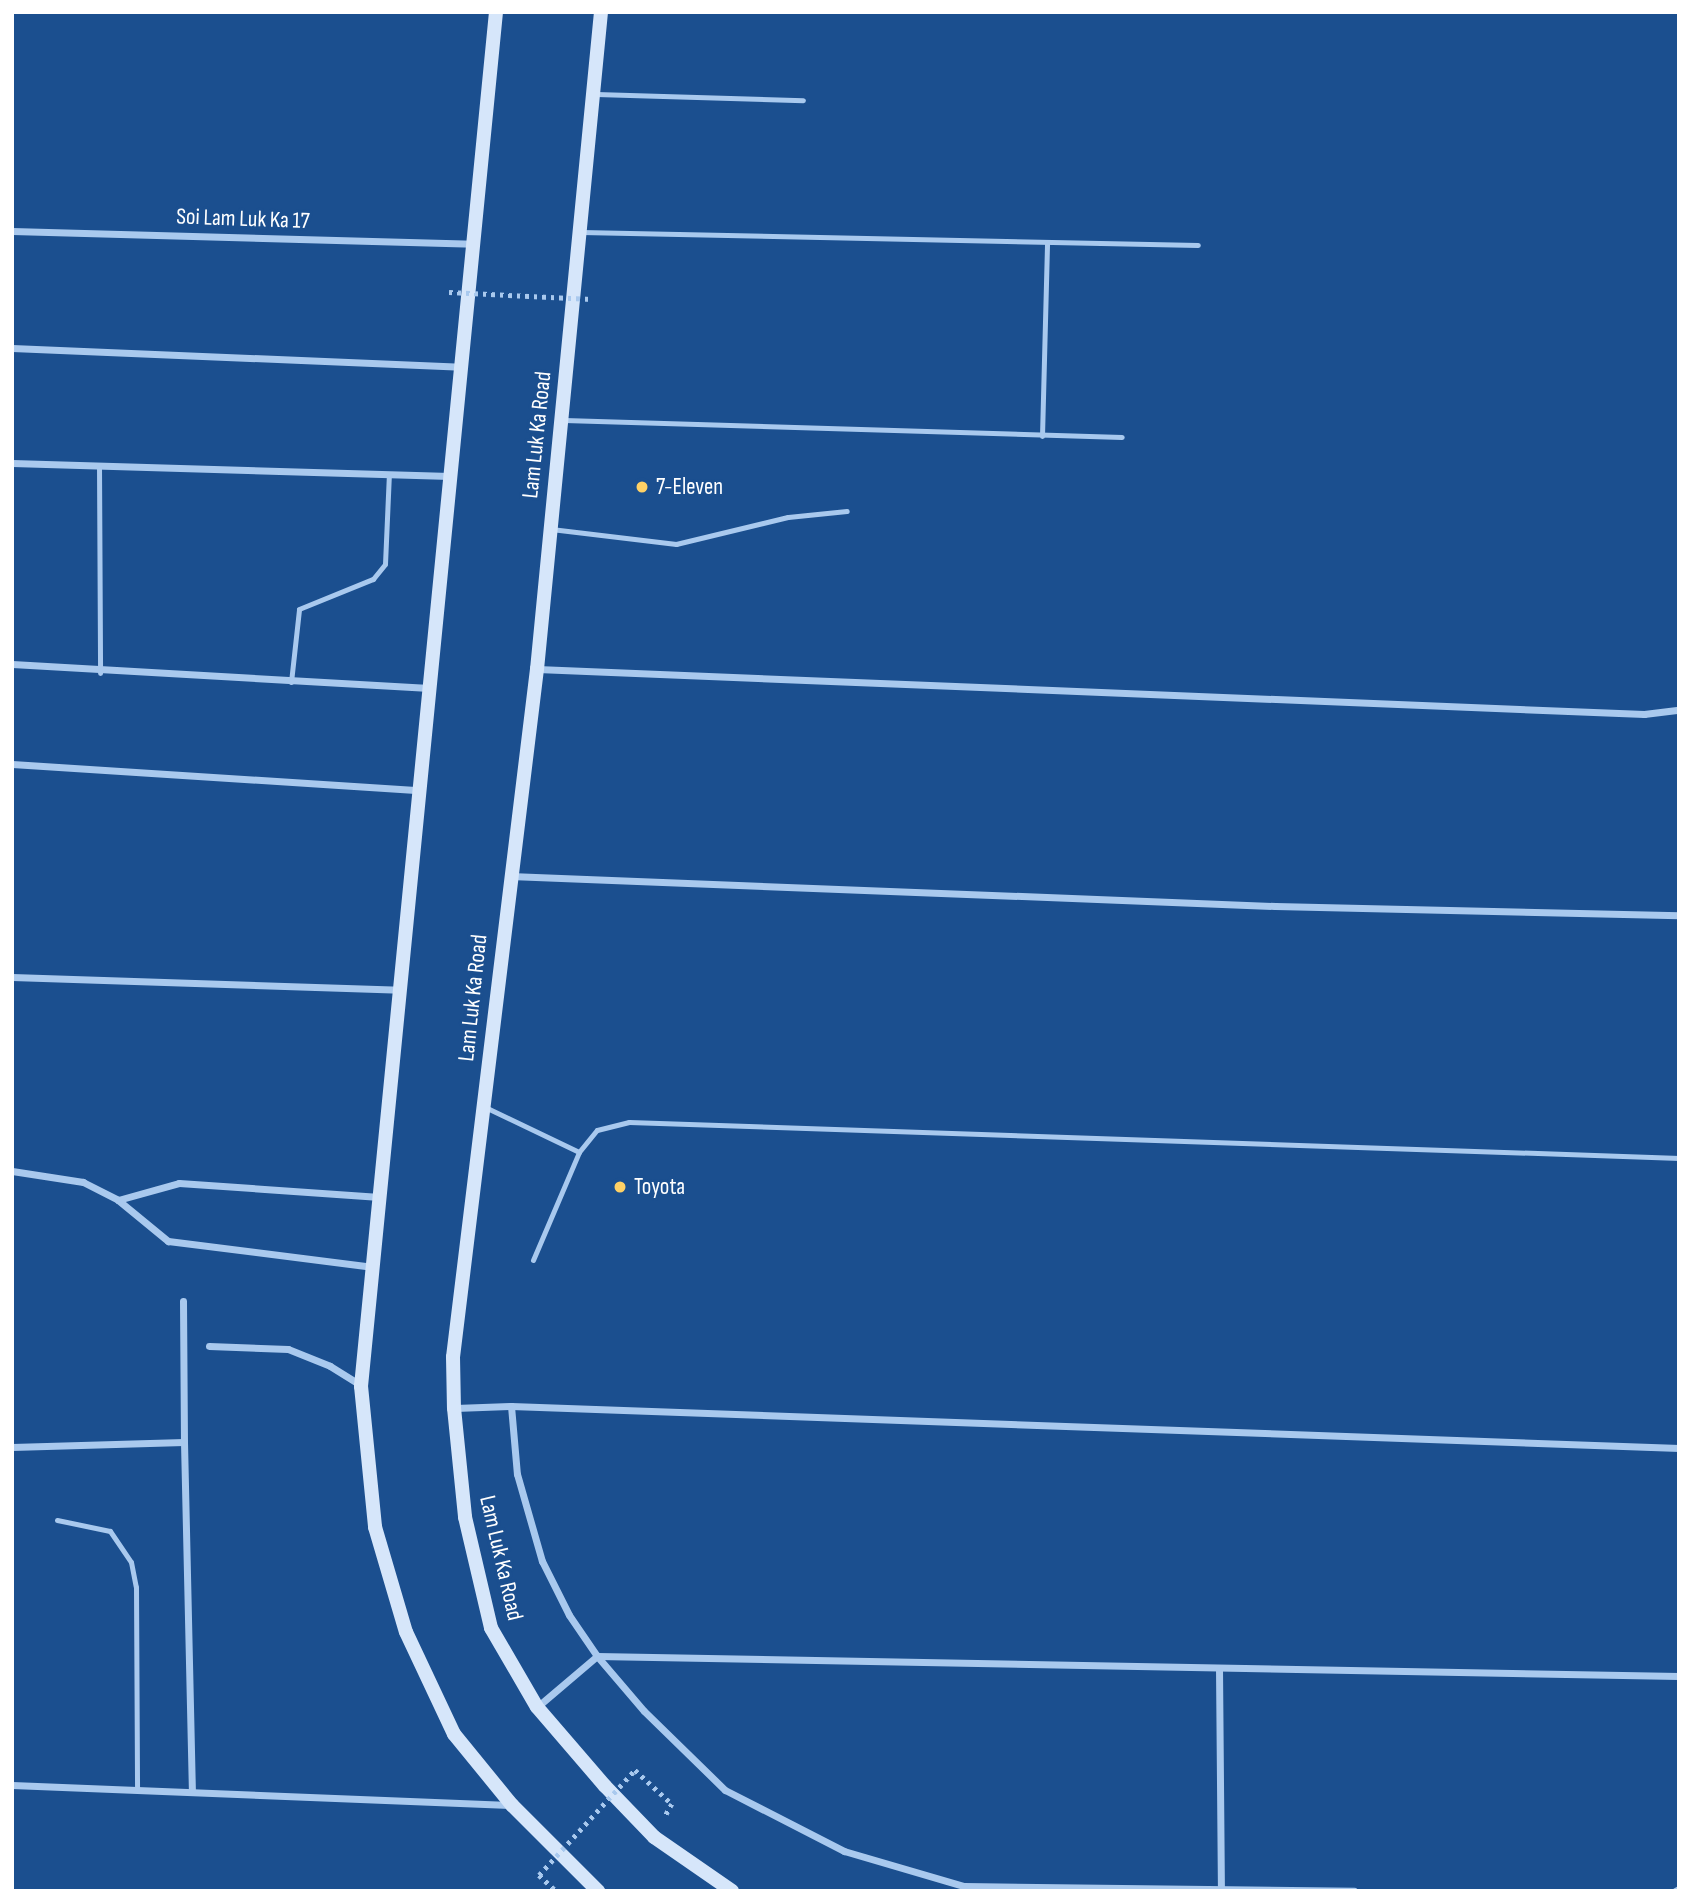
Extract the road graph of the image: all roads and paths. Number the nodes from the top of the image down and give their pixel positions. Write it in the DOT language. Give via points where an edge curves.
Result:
graph roads {
  1 [pos="496,12"];
  2 [pos="601,12"];
  3 [pos="593,93"];
  4 [pos="803,100"];
  5 [pos="12,231"];
  6 [pos="582,232"];
  7 [pos="1047,243"];
  8 [pos="473,244"];
  9 [pos="1198,245"];
  10 [pos="449,292"];
  11 [pos="592,299"];
  12 [pos="12,348"];
  13 [pos="461,367"];
  14 [pos="561,420"];
  15 [pos="1042,436"];
  16 [pos="1122,437"];
  17 [pos="12,463"];
  18 [pos="99,465"];
  19 [pos="389,473"];
  20 [pos="450,476"];
  21 [pos="847,511"];
  22 [pos="551,530"];
  23 [pos="12,664"];
  24 [pos="537,669"];
  25 [pos="100,673"];
  26 [pos="291,682"];
  27 [pos="430,688"];
  28 [pos="1679,710"];
  29 [pos="12,764"];
  30 [pos="419,790"];
  31 [pos="510,876"];
  32 [pos="1679,915"];
  33 [pos="12,977"];
  34 [pos="400,990"];
  35 [pos="484,1107"];
  36 [pos="579,1152"];
  37 [pos="1679,1158"];
  38 [pos="12,1171"];
  39 [pos="380,1197"];
  40 [pos="118,1200"];
  41 [pos="534,1260"];
  42 [pos="373,1267"];
  43 [pos="183,1301"];
  44 [pos="209,1346"];
  45 [pos="361,1386"];
  46 [pos="511,1406"];
  47 [pos="454,1408"];
  48 [pos="184,1442"];
  49 [pos="12,1447"];
  50 [pos="1679,1448"];
  51 [pos="57,1520"];
  52 [pos="597,1656"];
  53 [pos="1219,1668"];
  54 [pos="1679,1676"];
  55 [pos="537,1707"];
  56 [pos="635,1770"];
  57 [pos="12,1784"];
  58 [pos="136,1788"];
  59 [pos="192,1790"];
  60 [pos="512,1805"];
  61 [pos="1221,1890"];
  62 [pos="556,1891"];
  63 [pos="598,1891"];
  64 [pos="732,1891"];
  65 [pos="1354,1891"];
  1 -- 8 [label="main road"];
  2 -- 3 [label="main road, Lam Luk Ka Road"];
  3 -- 4 [label="lane"];
  3 -- 6 [label="main road, Lam Luk Ka Road"];
  5 -- 8 [label="street, Soi Lam Luk Ka 17"];
  6 -- 7 [label="lane"];
  6 -- 14 [label="main road, Lam Luk Ka Road"];
  7 -- 9 [label="lane"];
  7 -- 15 [label="lane"];
  8 -- 13 [label="main road"];
  10 -- 11 [label="path, bridge"];
  12 -- 13 [label="street"];
  13 -- 20 [label="main road"];
  14 -- 15 [label="lane"];
  14 -- 22 [label="main road, Lam Luk Ka Road"];
  15 -- 16 [label="lane"];
  17 -- 18 [label="street"];
  18 -- 19 [label="street"];
  18 -- 25 [label="lane"];
  19 -- 20 [label="street"];
  19 -- 26 [label="lane" via="385,564 373,579 299,609"];
  20 -- 27 [label="main road"];
  21 -- 22 [label="lane" via="788,517 676,544"];
  22 -- 24 [label="main road, Lam Luk Ka Road"];
  23 -- 25 [label="street"];
  24 -- 28 [label="street" via="1644,714"];
  24 -- 31 [label="main road, Lam Luk Ka Road"];
  25 -- 26 [label="street"];
  26 -- 27 [label="street"];
  27 -- 30 [label="main road"];
  29 -- 30 [label="street"];
  30 -- 34 [label="main road"];
  31 -- 32 [label="street" via="1275,906"];
  31 -- 35 [label="main road, Lam Luk Ka Road"];
  33 -- 34 [label="street"];
  34 -- 39 [label="main road"];
  35 -- 36 [label="lane"];
  35 -- 47 [label="main road, Lam Luk Ka Road" via="453,1357"];
  36 -- 37 [label="lane" via="597,1130 659,1120"];
  36 -- 41 [label="lane"];
  38 -- 40 [label="street" via="83,1182"];
  39 -- 40 [label="street" via="179,1183"];
  39 -- 42 [label="main road"];
  40 -- 42 [label="street" via="168,1241"];
  42 -- 45 [label="main road"];
  43 -- 48 [label="street"];
  44 -- 45 [label="street" via="288,1349 330,1366"];
  45 -- 60 [label="main road" via="375,1527 406,1632 454,1734"];
  46 -- 47 [label="street"];
  46 -- 50 [label="street"];
  46 -- 52 [label="street" via="517,1474 542,1561"];
  47 -- 55 [label="main road, Lam Luk Ka Road" via="465,1517 491,1628"];
  48 -- 49 [label="street"];
  48 -- 59 [label="street"];
  51 -- 58 [label="lane" via="110,1531 131,1562 136,1587"];
  52 -- 53 [label="street"];
  52 -- 55 [label="street"];
  52 -- 61 [label="street" via="644,1711 725,1790 844,1851 964,1886"];
  53 -- 54 [label="street"];
  53 -- 61 [label="street"];
  55 -- 64 [label="main road, Lam Luk Ka Road" via="654,1837"];
  56 -- 62 [label="path, bridge" via="539,1875"];
  57 -- 58 [label="street"];
  58 -- 59 [label="street"];
  59 -- 60 [label="street"];
  60 -- 63 [label="main road"];
  61 -- 65 [label="street"];
}
